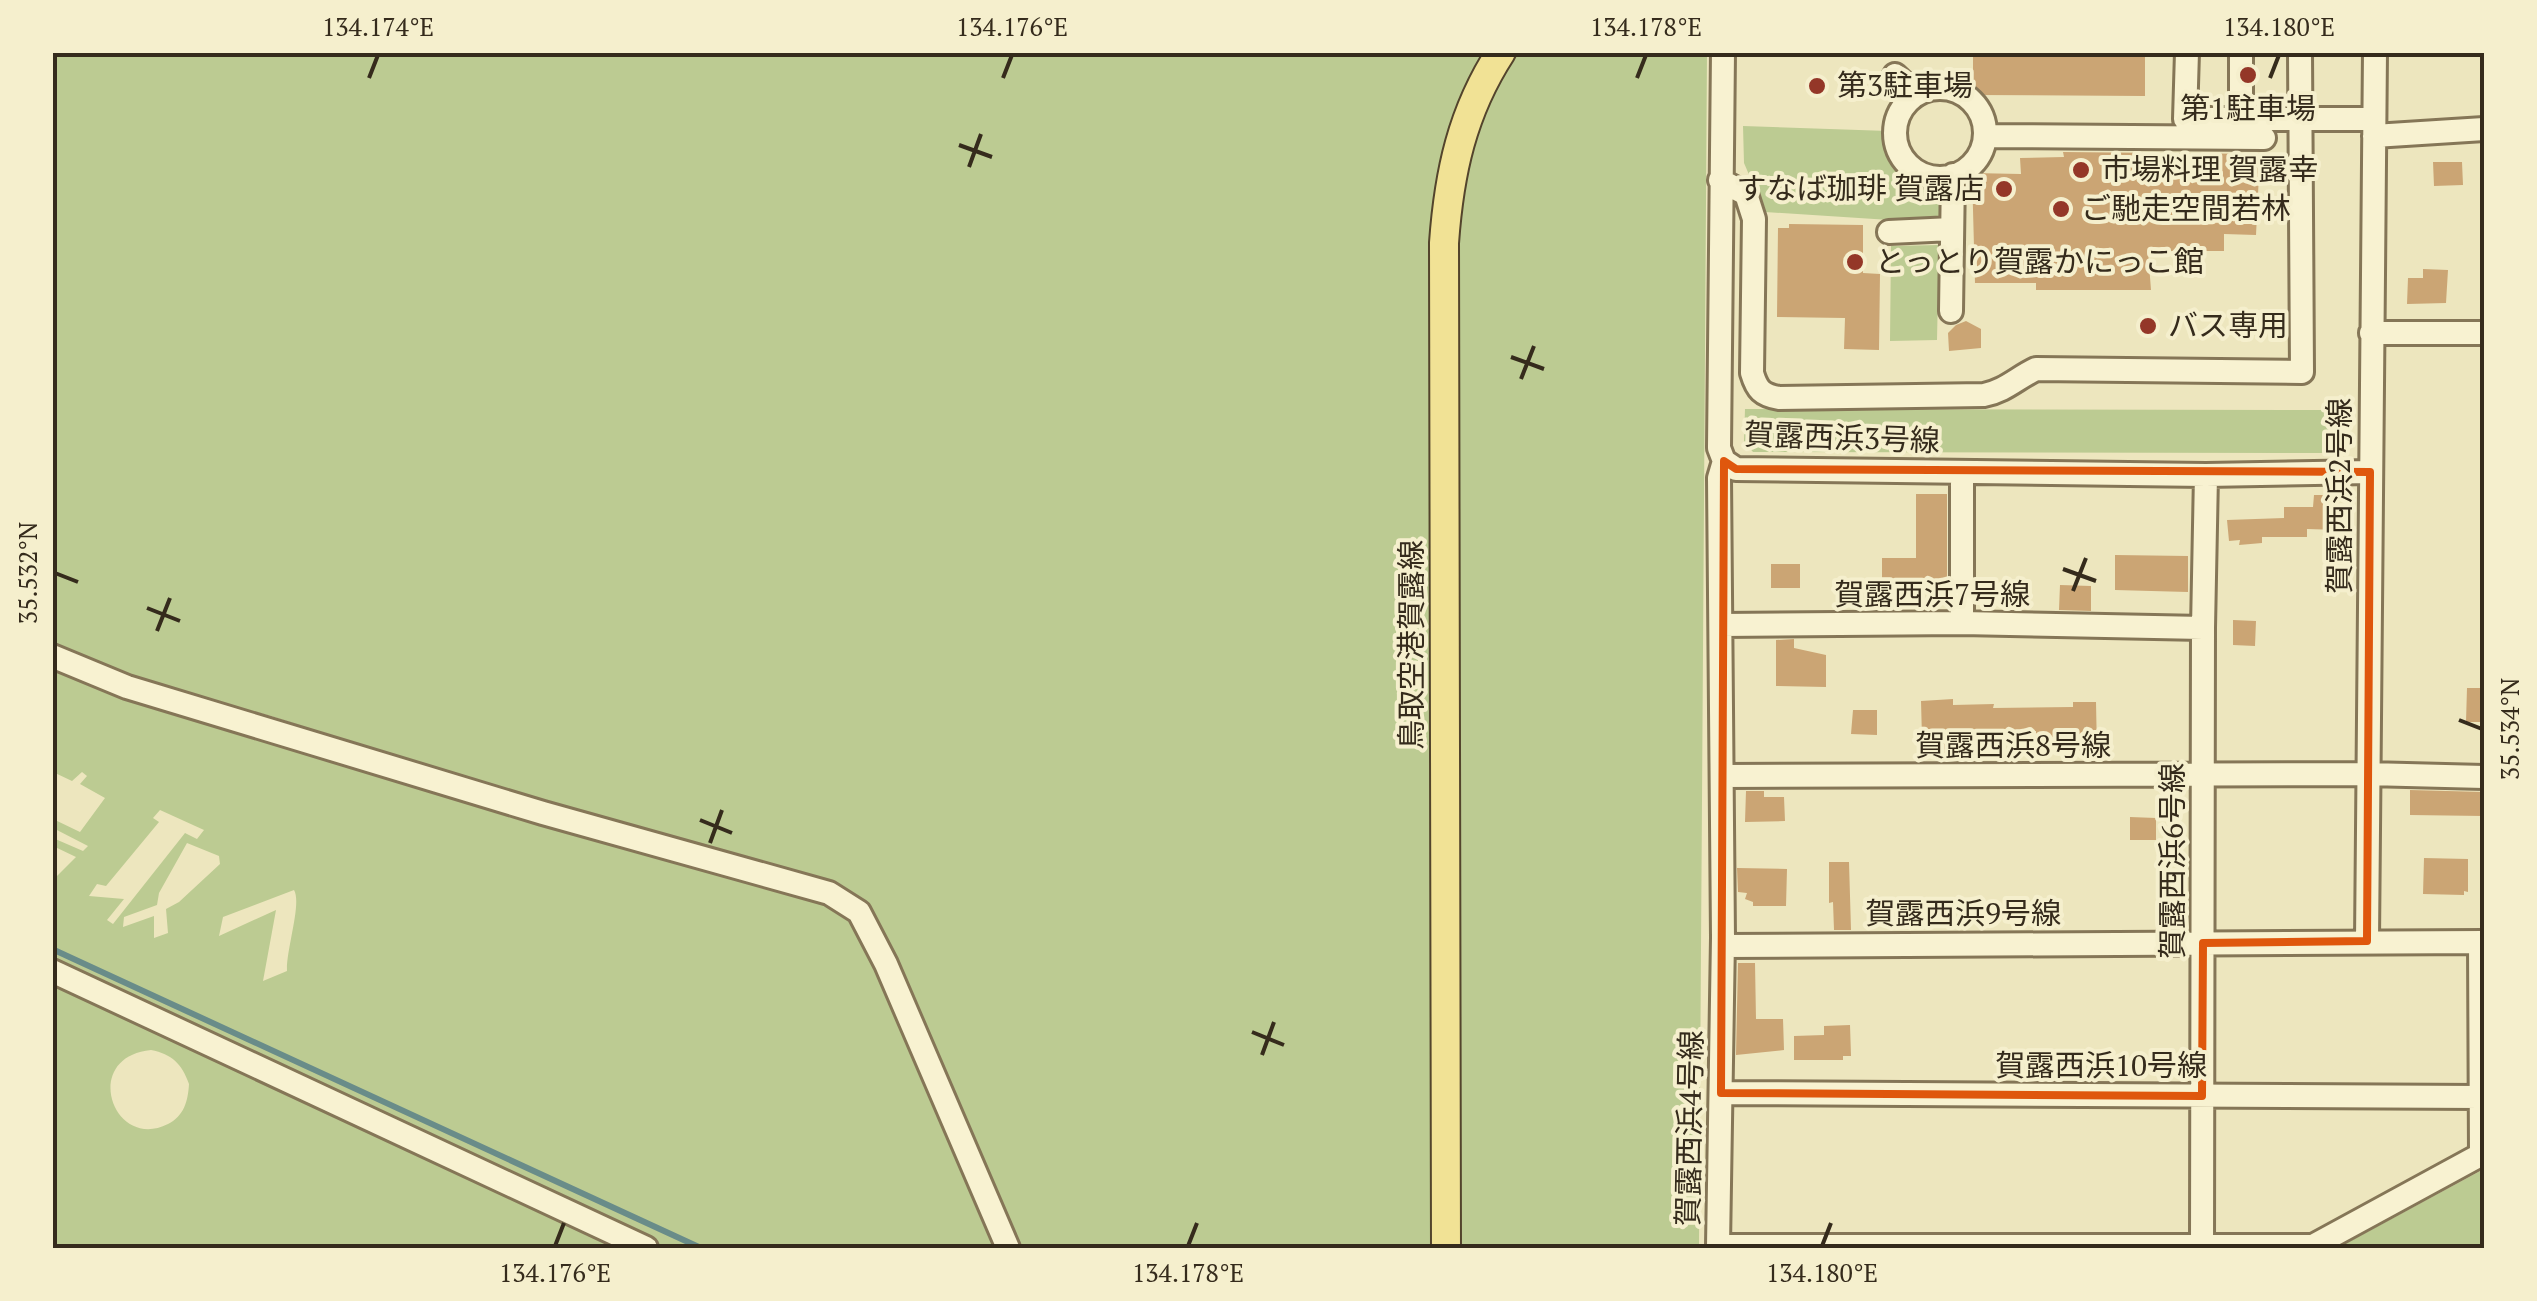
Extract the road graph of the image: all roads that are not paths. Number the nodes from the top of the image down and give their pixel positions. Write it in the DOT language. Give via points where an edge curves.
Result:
graph roads {
  1 [pos="1501,52"];
  2 [pos="1723,52"];
  3 [pos="2187,52"];
  4 [pos="2241,52"];
  5 [pos="2300,52"];
  6 [pos="2375,52"];
  7 [pos="1895,75"];
  8 [pos="1916,96"];
  9 [pos="2241,119"];
  10 [pos="2300,120"];
  11 [pos="2374,128"];
  12 [pos="2484,129"];
  13 [pos="1985,136"];
  14 [pos="2264,138"];
  15 [pos="1953,176"];
  16 [pos="1720,180"];
  17 [pos="1952,230"];
  18 [pos="1889,232"];
  19 [pos="1951,310"];
  20 [pos="2484,332"];
  21 [pos="2372,333"];
  22 [pos="1724,462"];
  23 [pos="1962,472"];
  24 [pos="2370,472"];
  25 [pos="2206,475"];
  26 [pos="1962,623"];
  27 [pos="1720,625"];
  28 [pos="2202,628"];
  29 [pos="52,656"];
  30 [pos="2368,774"];
  31 [pos="1722,776"];
  32 [pos="2204,776"];
  33 [pos="2484,777"];
  34 [pos="2367,940"];
  35 [pos="2203,942"];
  36 [pos="2482,942"];
  37 [pos="1723,946"];
  38 [pos="52,971"];
  39 [pos="1721,1093"];
  40 [pos="2202,1096"];
  41 [pos="2481,1097"];
  42 [pos="2483,1154"];
  43 [pos="646,1248"];
  44 [pos="1008,1248"];
  45 [pos="1446,1248"];
  46 [pos="2202,1248"];
  1 -- 45 [label="main road, 鳥取空港賀露線" via="1464,122 1444,243"];
  2 -- 16 [label="street, 賀露西浜3号線"];
  3 -- 9 [label="street" via="2185,119"];
  4 -- 9 [label="street"];
  5 -- 10 [label="street"];
  6 -- 11 [label="street, 賀露西浜2号線"];
  7 -- 8 [label="street"];
  8 -- 13 [label="street" via="1938,88 1966,97"];
  8 -- 15 [label="street" via="1895,124 1899,152 1918,173"];
  9 -- 10 [label="street"];
  10 -- 11 [label="street"];
  10 -- 16 [label="street" via="2302,372 2036,369 2002,392 1984,395 1764,395 1752,374 1754,219 1746,194"];
  11 -- 12 [label="street"];
  11 -- 21 [label="street, 賀露西浜2号線"];
  13 -- 14 [label="street"];
  13 -- 15 [label="street" via="1973,163"];
  15 -- 17 [label="street"];
  16 -- 22 [label="street, 賀露西浜3号線"];
  17 -- 18 [label="street"];
  17 -- 19 [label="street"];
  20 -- 21 [label="street"];
  21 -- 24 [label="street, 賀露西浜2号線"];
  22 -- 23 [label="street, 賀露西浜3号線" via="1736,468"];
  22 -- 27 [label="street, 賀露西浜4号線"];
  23 -- 25 [label="street, 賀露西浜3号線"];
  23 -- 26 [label="street"];
  24 -- 25 [label="street, 賀露西浜3号線"];
  24 -- 30 [label="street, 賀露西浜2号線"];
  25 -- 28 [label="street, 賀露西浜6号線"];
  26 -- 27 [label="street, 賀露西浜7号線"];
  26 -- 28 [label="street, 賀露西浜7号線"];
  27 -- 31 [label="street, 賀露西浜4号線"];
  28 -- 32 [label="street, 賀露西浜6号線"];
  29 -- 44 [label="street" via="127,687 829,893 858,912 886,964"];
  30 -- 32 [label="street, 賀露西浜8号線"];
  30 -- 33 [label="street, 賀露西浜8号線"];
  30 -- 34 [label="street, 賀露西浜2号線"];
  31 -- 32 [label="street, 賀露西浜8号線"];
  31 -- 37 [label="street, 賀露西浜4号線"];
  32 -- 35 [label="street, 賀露西浜6号線"];
  34 -- 35 [label="street"];
  34 -- 36 [label="street"];
  35 -- 37 [label="street, 賀露西浜9号線"];
  35 -- 40 [label="street, 賀露西浜6号線"];
  36 -- 41 [label="street"];
  37 -- 39 [label="street, 賀露西浜4号線"];
  38 -- 43 [label="street"];
  39 -- 40 [label="street, 賀露西浜10号線"];
  39 -- 46 [label="street, 賀露西浜4号線" via="1718,1246"];
  40 -- 41 [label="street, 賀露西浜10号線"];
  40 -- 46 [label="street, 賀露西浜6号線"];
  41 -- 42 [label="street"];
  42 -- 46 [label="street, 賀露西浜4号線" via="2314,1246"];
}
